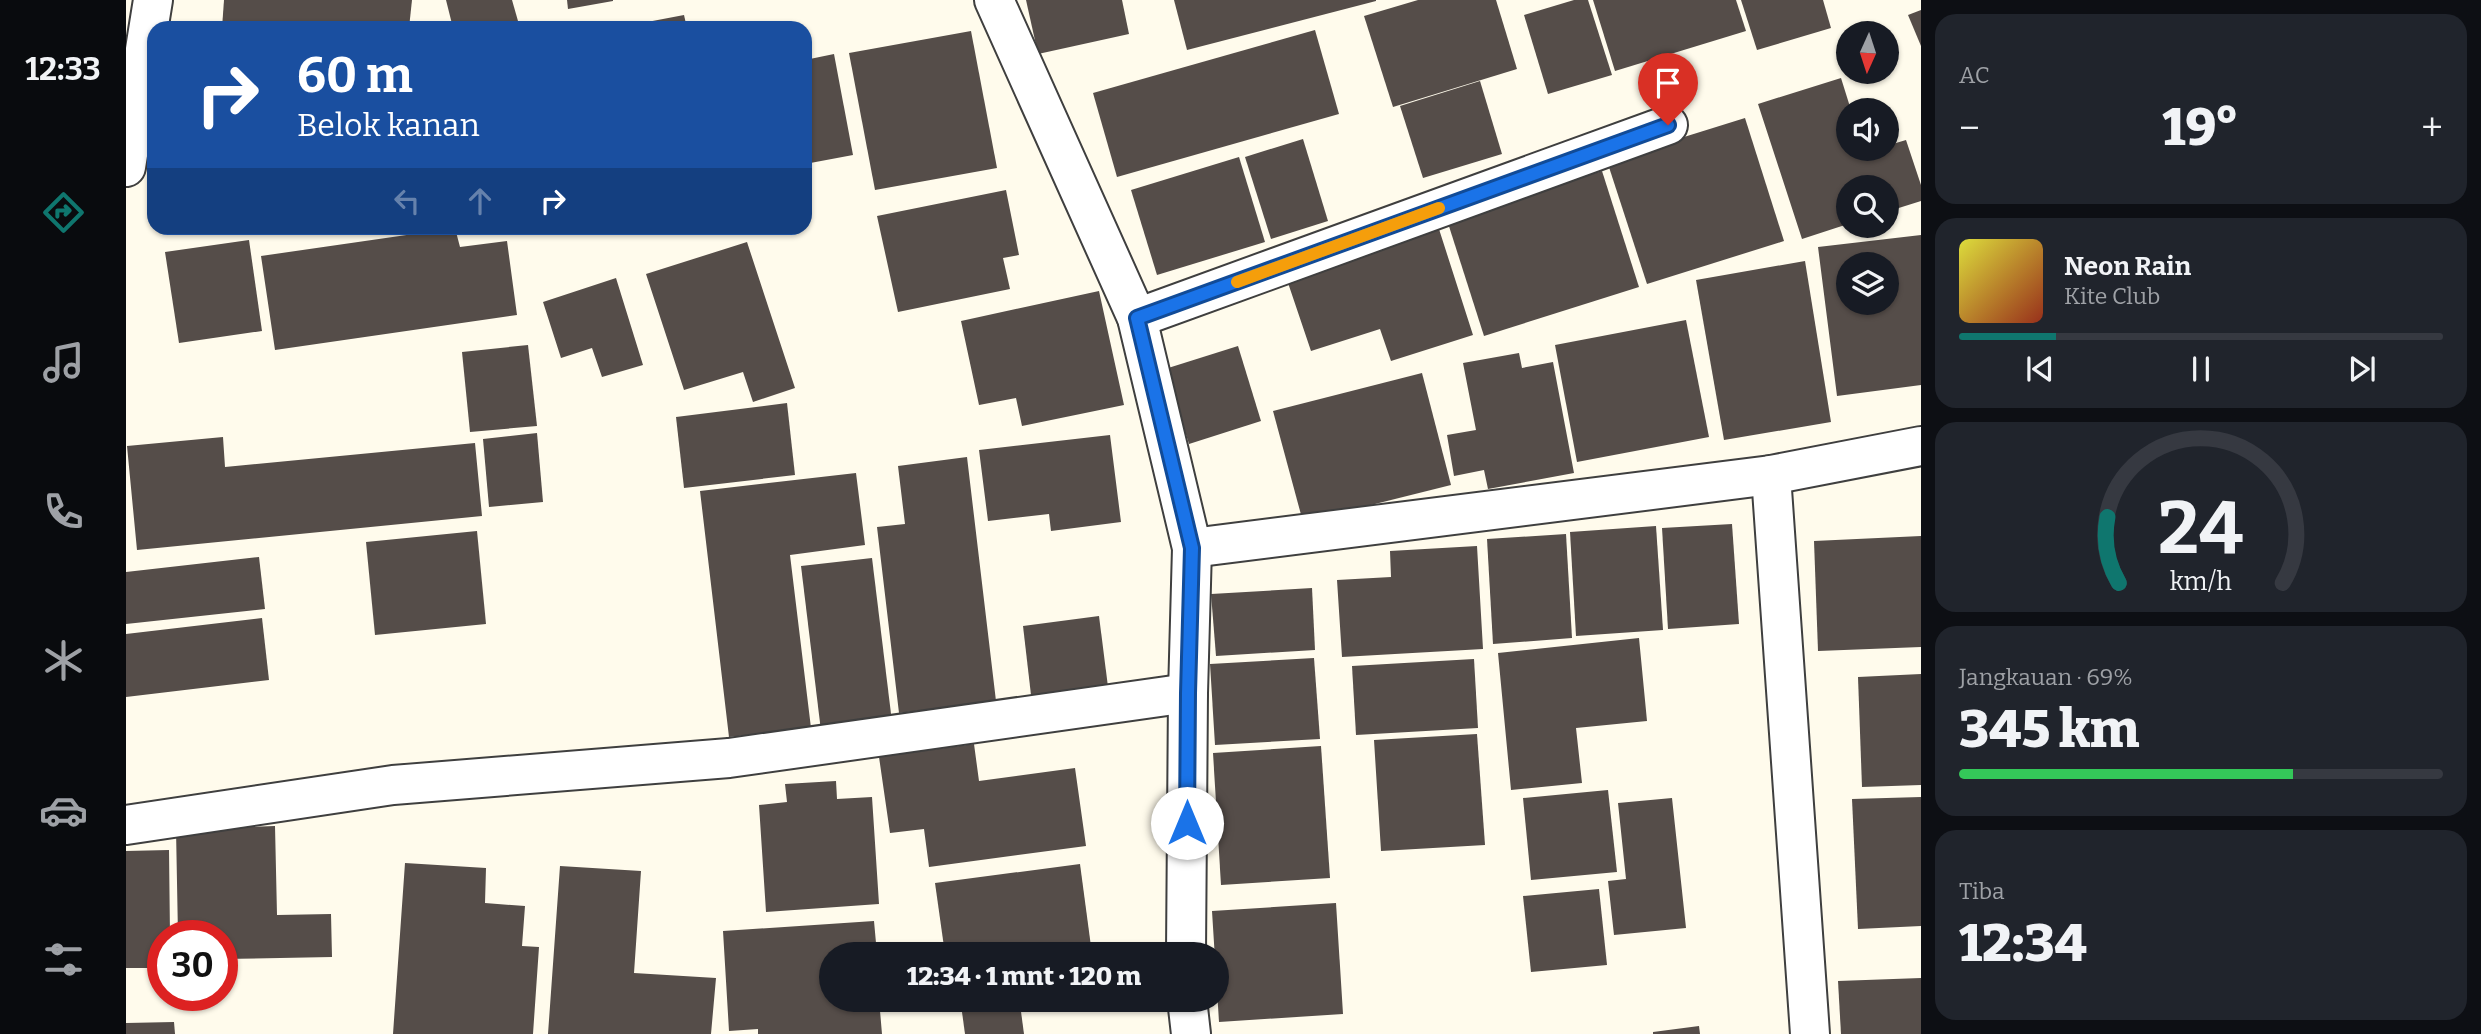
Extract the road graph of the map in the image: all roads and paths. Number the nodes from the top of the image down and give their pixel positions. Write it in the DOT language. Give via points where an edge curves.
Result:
graph roads {
  1 [pos="153,0"];
  2 [pos="993,0"];
  3 [pos="150,21"];
  4 [pos="147,37"];
  5 [pos="1668,125"];
  6 [pos="126,167"];
  7 [pos="1137,318"];
  8 [pos="1921,446"];
  9 [pos="1771,475"];
  10 [pos="1192,548"];
  11 [pos="1188,693"];
  12 [pos="126,825"];
  13 [pos="1186,942"];
  14 [pos="1188,1012"];
  15 [pos="1191,1034"];
  16 [pos="1810,1034"];
  1 -- 3 [label="street"];
  2 -- 7 [label="street"];
  4 -- 6 [label="street"];
  5 -- 7 [label="street"];
  7 -- 10 [label="street"];
  8 -- 9 [label="street"];
  9 -- 10 [label="street"];
  9 -- 16 [label="street"];
  10 -- 11 [label="street"];
  11 -- 12 [label="street" via="729,758 393,785"];
  11 -- 13 [label="street"];
  14 -- 15 [label="street"];
}
